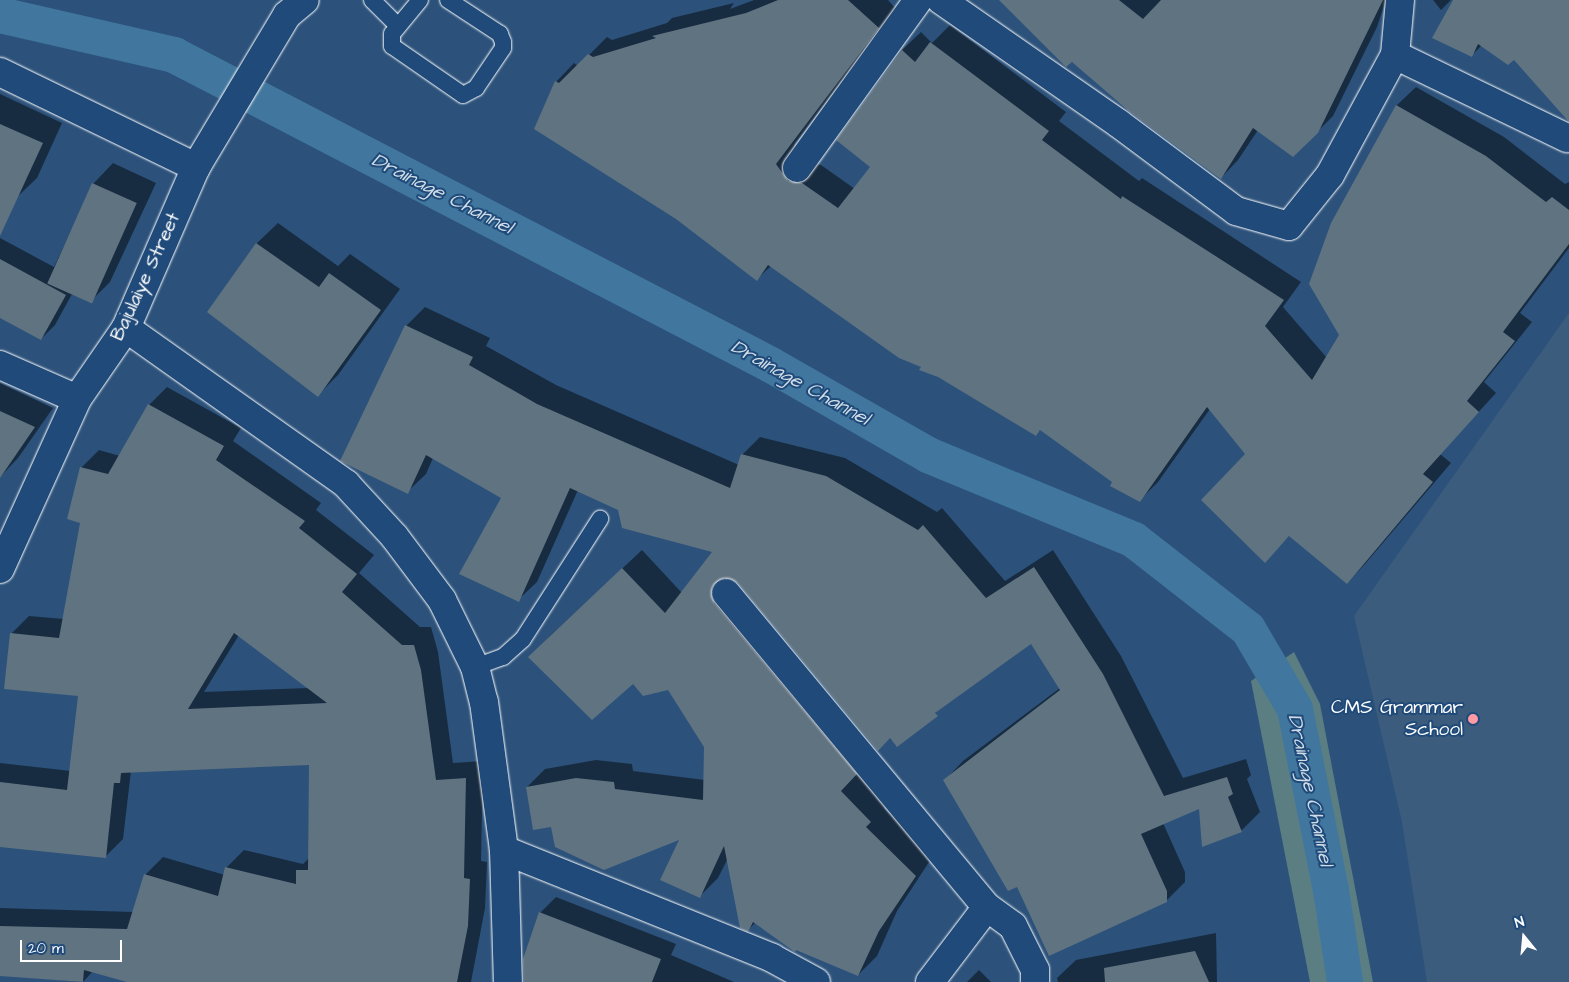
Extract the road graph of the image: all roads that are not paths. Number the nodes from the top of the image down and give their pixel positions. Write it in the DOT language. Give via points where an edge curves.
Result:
graph roads {
  1 [pos="372,0"];
  2 [pos="420,0"];
  3 [pos="448,0"];
  4 [pos="918,0"];
  5 [pos="941,0"];
  6 [pos="1400,0"];
  7 [pos="296,8"];
  8 [pos="398,26"];
  9 [pos="1395,55"];
  10 [pos="0,72"];
  11 [pos="1567,138"];
  12 [pos="196,167"];
  13 [pos="797,168"];
  14 [pos="126,328"];
  15 [pos="0,364"];
  16 [pos="77,399"];
  17 [pos="600,519"];
  18 [pos="0,569"];
  19 [pos="726,592"];
  20 [pos="475,667"];
  21 [pos="504,850"];
  22 [pos="987,908"];
  23 [pos="508,982"];
  24 [pos="816,982"];
  25 [pos="930,982"];
  26 [pos="1035,982"];
  1 -- 8 [label="lane"];
  2 -- 8 [label="lane"];
  3 -- 8 [label="lane" via="500,34 503,42 504,48 471,93 463,95 392,46 390,40"];
  4 -- 13 [label="street"];
  5 -- 9 [label="street" via="1118,123 1236,211 1289,226 1330,175"];
  6 -- 9 [label="street"];
  7 -- 12 [label="street, Bajulaiye Street"];
  9 -- 11 [label="street"];
  10 -- 12 [label="street"];
  12 -- 14 [label="street, Bajulaiye Street"];
  14 -- 16 [label="street, Bajulaiye Street"];
  14 -- 20 [label="street" via="346,484 394,536 442,600"];
  15 -- 16 [label="street"];
  16 -- 18 [label="street, Bajulaiye Street"];
  17 -- 20 [label="lane" via="523,639 503,657"];
  19 -- 22 [label="street"];
  20 -- 21 [label="street" via="484,702"];
  21 -- 23 [label="street"];
  21 -- 24 [label="street" via="772,958"];
  22 -- 25 [label="street"];
  22 -- 26 [label="street" via="1013,926 1035,970"];
}
